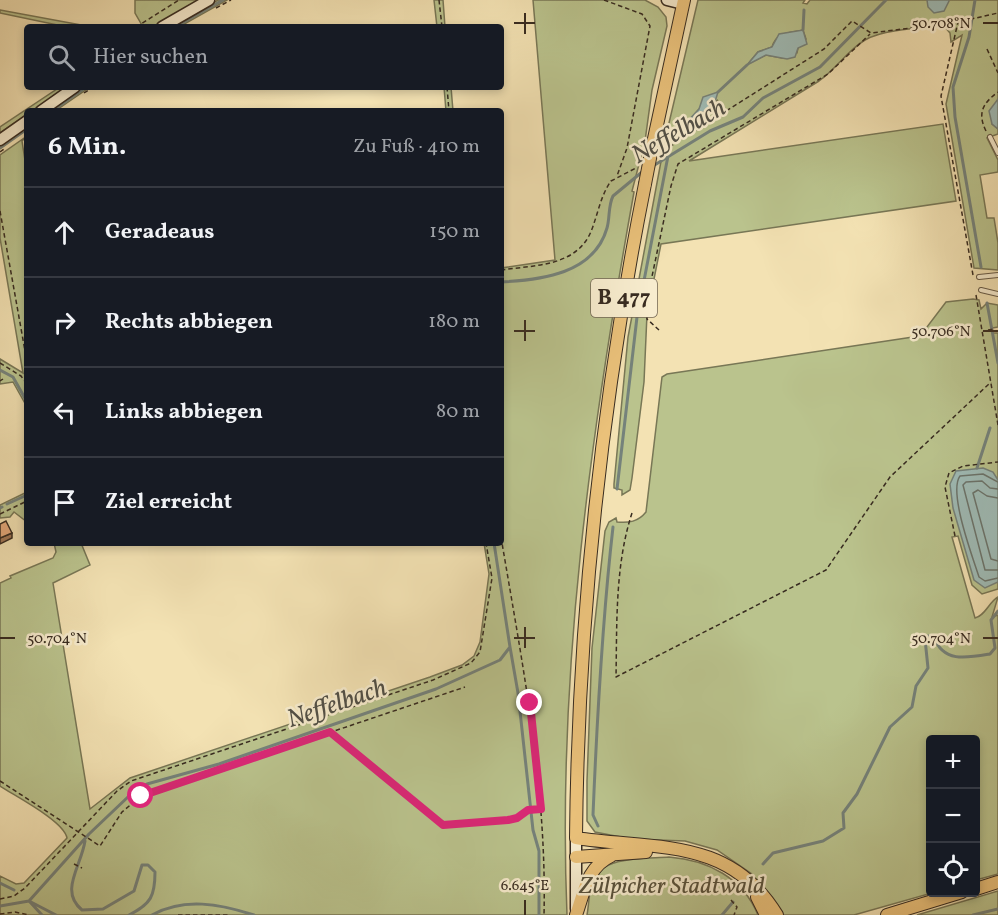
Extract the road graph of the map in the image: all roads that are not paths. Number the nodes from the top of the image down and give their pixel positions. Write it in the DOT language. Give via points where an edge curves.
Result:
graph roads {
  1 [pos="208,0"];
  2 [pos="667,0"];
  3 [pos="683,2"];
  4 [pos="167,24"];
  5 [pos="71,90"];
  6 [pos="45,108"];
  7 [pos="24,123"];
  8 [pos="990,137"];
  9 [pos="0,140"];
  10 [pos="998,153"];
  11 [pos="979,277"];
  12 [pos="998,277"];
  13 [pos="981,290"];
  14 [pos="998,294"];
  15 [pos="576,838"];
  16 [pos="677,849"];
  17 [pos="613,855"];
  18 [pos="576,857"];
  19 [pos="742,876"];
  20 [pos="998,882"];
  21 [pos="980,887"];
  22 [pos="946,897"];
  23 [pos="576,915"];
  24 [pos="766,915"];
  25 [pos="777,915"];
  26 [pos="887,915"];
  1 -- 4 [label="street"];
  2 -- 3 [label="street"];
  3 -- 15 [label="main road, B 477, bridge" via="655,151 645,184 613,370 587,597"];
  5 -- 6 [label="street"];
  7 -- 9 [label="street"];
  8 -- 10 [label="lane"];
  11 -- 12 [label="lane"];
  13 -- 14 [label="lane"];
  15 -- 16 [label="main road"];
  15 -- 18 [label="street"];
  16 -- 17 [label="main road"];
  16 -- 19 [label="main road" via="709,856"];
  17 -- 18 [label="main road"];
  17 -- 23 [label="main road" via="592,872"];
  18 -- 23 [label="street"];
  19 -- 24 [label="main road"];
  19 -- 25 [label="main road"];
  20 -- 21 [label="main road"];
  22 -- 26 [label="main road"];
}
